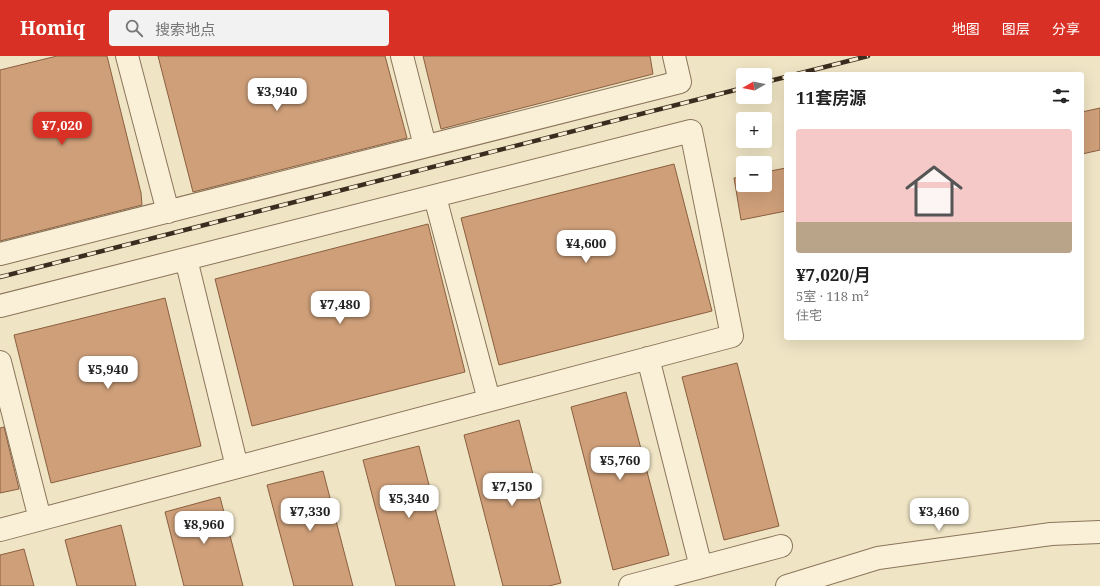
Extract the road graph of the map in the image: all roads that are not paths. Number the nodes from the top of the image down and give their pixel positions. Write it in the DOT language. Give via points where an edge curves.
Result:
graph roads {
  1 [pos="127,56"];
  2 [pos="402,56"];
  3 [pos="674,56"];
  4 [pos="425,146"];
  5 [pos="435,197"];
  6 [pos="168,212"];
  7 [pos="0,254"];
  8 [pos="186,259"];
  9 [pos="0,306"];
  10 [pos="648,358"];
  11 [pos="0,362"];
  12 [pos="490,400"];
  13 [pos="237,467"];
  14 [pos="40,519"];
  15 [pos="0,530"];
  16 [pos="1100,532"];
  17 [pos="781,546"];
  18 [pos="702,567"];
  19 [pos="630,586"];
  20 [pos="787,586"];
  1 -- 6 [label="street"];
  2 -- 4 [label="street"];
  3 -- 4 [label="street" via="680,82"];
  4 -- 6 [label="street"];
  5 -- 8 [label="street"];
  5 -- 10 [label="street" via="691,131 732,336"];
  5 -- 12 [label="street"];
  6 -- 7 [label="street"];
  8 -- 9 [label="street"];
  8 -- 13 [label="street"];
  10 -- 12 [label="street"];
  10 -- 18 [label="street"];
  11 -- 14 [label="street"];
  12 -- 13 [label="street"];
  13 -- 14 [label="street"];
  14 -- 15 [label="street"];
  16 -- 20 [label="street" via="1051,534 878,558"];
  17 -- 18 [label="street"];
  18 -- 19 [label="street"];
}
